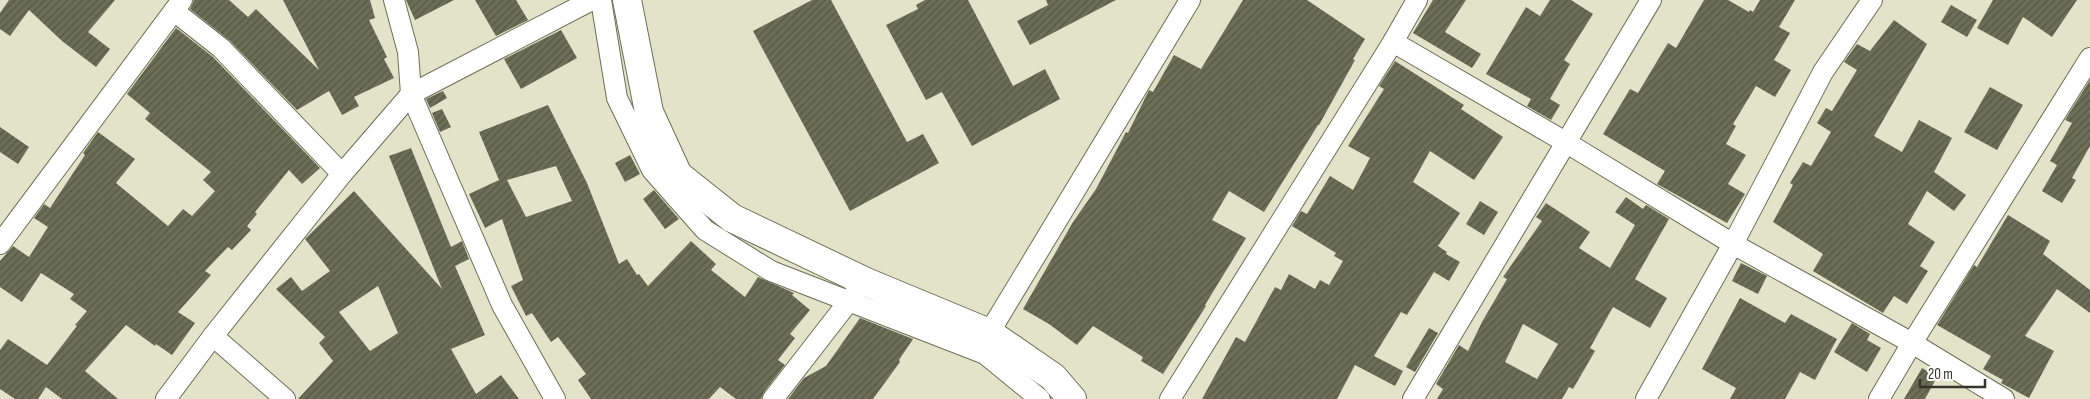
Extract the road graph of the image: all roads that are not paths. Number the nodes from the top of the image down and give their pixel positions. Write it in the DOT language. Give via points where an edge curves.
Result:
graph roads {
  1 [pos="394,0"];
  2 [pos="592,0"];
  3 [pos="601,0"];
  4 [pos="627,0"];
  5 [pos="1190,0"];
  6 [pos="1417,0"];
  7 [pos="1651,0"];
  8 [pos="1872,0"];
  9 [pos="178,6"];
  10 [pos="1393,42"];
  11 [pos="2090,58"];
  12 [pos="411,94"];
  13 [pos="1567,143"];
  14 [pos="342,174"];
  15 [pos="0,244"];
  16 [pos="1733,244"];
  17 [pos="857,291"];
  18 [pos="989,333"];
  19 [pos="213,336"];
  20 [pos="1912,343"];
  21 [pos="166,399"];
  22 [pos="285,399"];
  23 [pos="555,399"];
  24 [pos="773,399"];
  25 [pos="1040,399"];
  26 [pos="1072,399"];
  27 [pos="1170,399"];
  28 [pos="1413,399"];
  29 [pos="1646,399"];
  30 [pos="1880,399"];
  31 [pos="2004,399"];
  1 -- 12 [label="street" via="408,52"];
  2 -- 12 [label="street"];
  3 -- 17 [label="street" via="617,98 652,170 705,230 771,271"];
  4 -- 17 [label="main road" via="649,112 678,175 732,218"];
  5 -- 18 [label="street"];
  6 -- 10 [label="street"];
  7 -- 13 [label="street"];
  8 -- 16 [label="street" via="1823,72"];
  9 -- 14 [label="street"];
  9 -- 15 [label="street"];
  10 -- 13 [label="street"];
  10 -- 27 [label="street"];
  11 -- 20 [label="street"];
  12 -- 14 [label="street"];
  12 -- 23 [label="street" via="502,305"];
  13 -- 16 [label="street"];
  13 -- 28 [label="street"];
  14 -- 19 [label="street"];
  16 -- 20 [label="street"];
  16 -- 29 [label="street"];
  17 -- 18 [label="main road"];
  17 -- 24 [label="street"];
  17 -- 25 [label="street" via="985,354"];
  18 -- 26 [label="main road" via="1053,377"];
  19 -- 21 [label="street"];
  19 -- 22 [label="street"];
  20 -- 30 [label="street"];
  20 -- 31 [label="street"];
}
